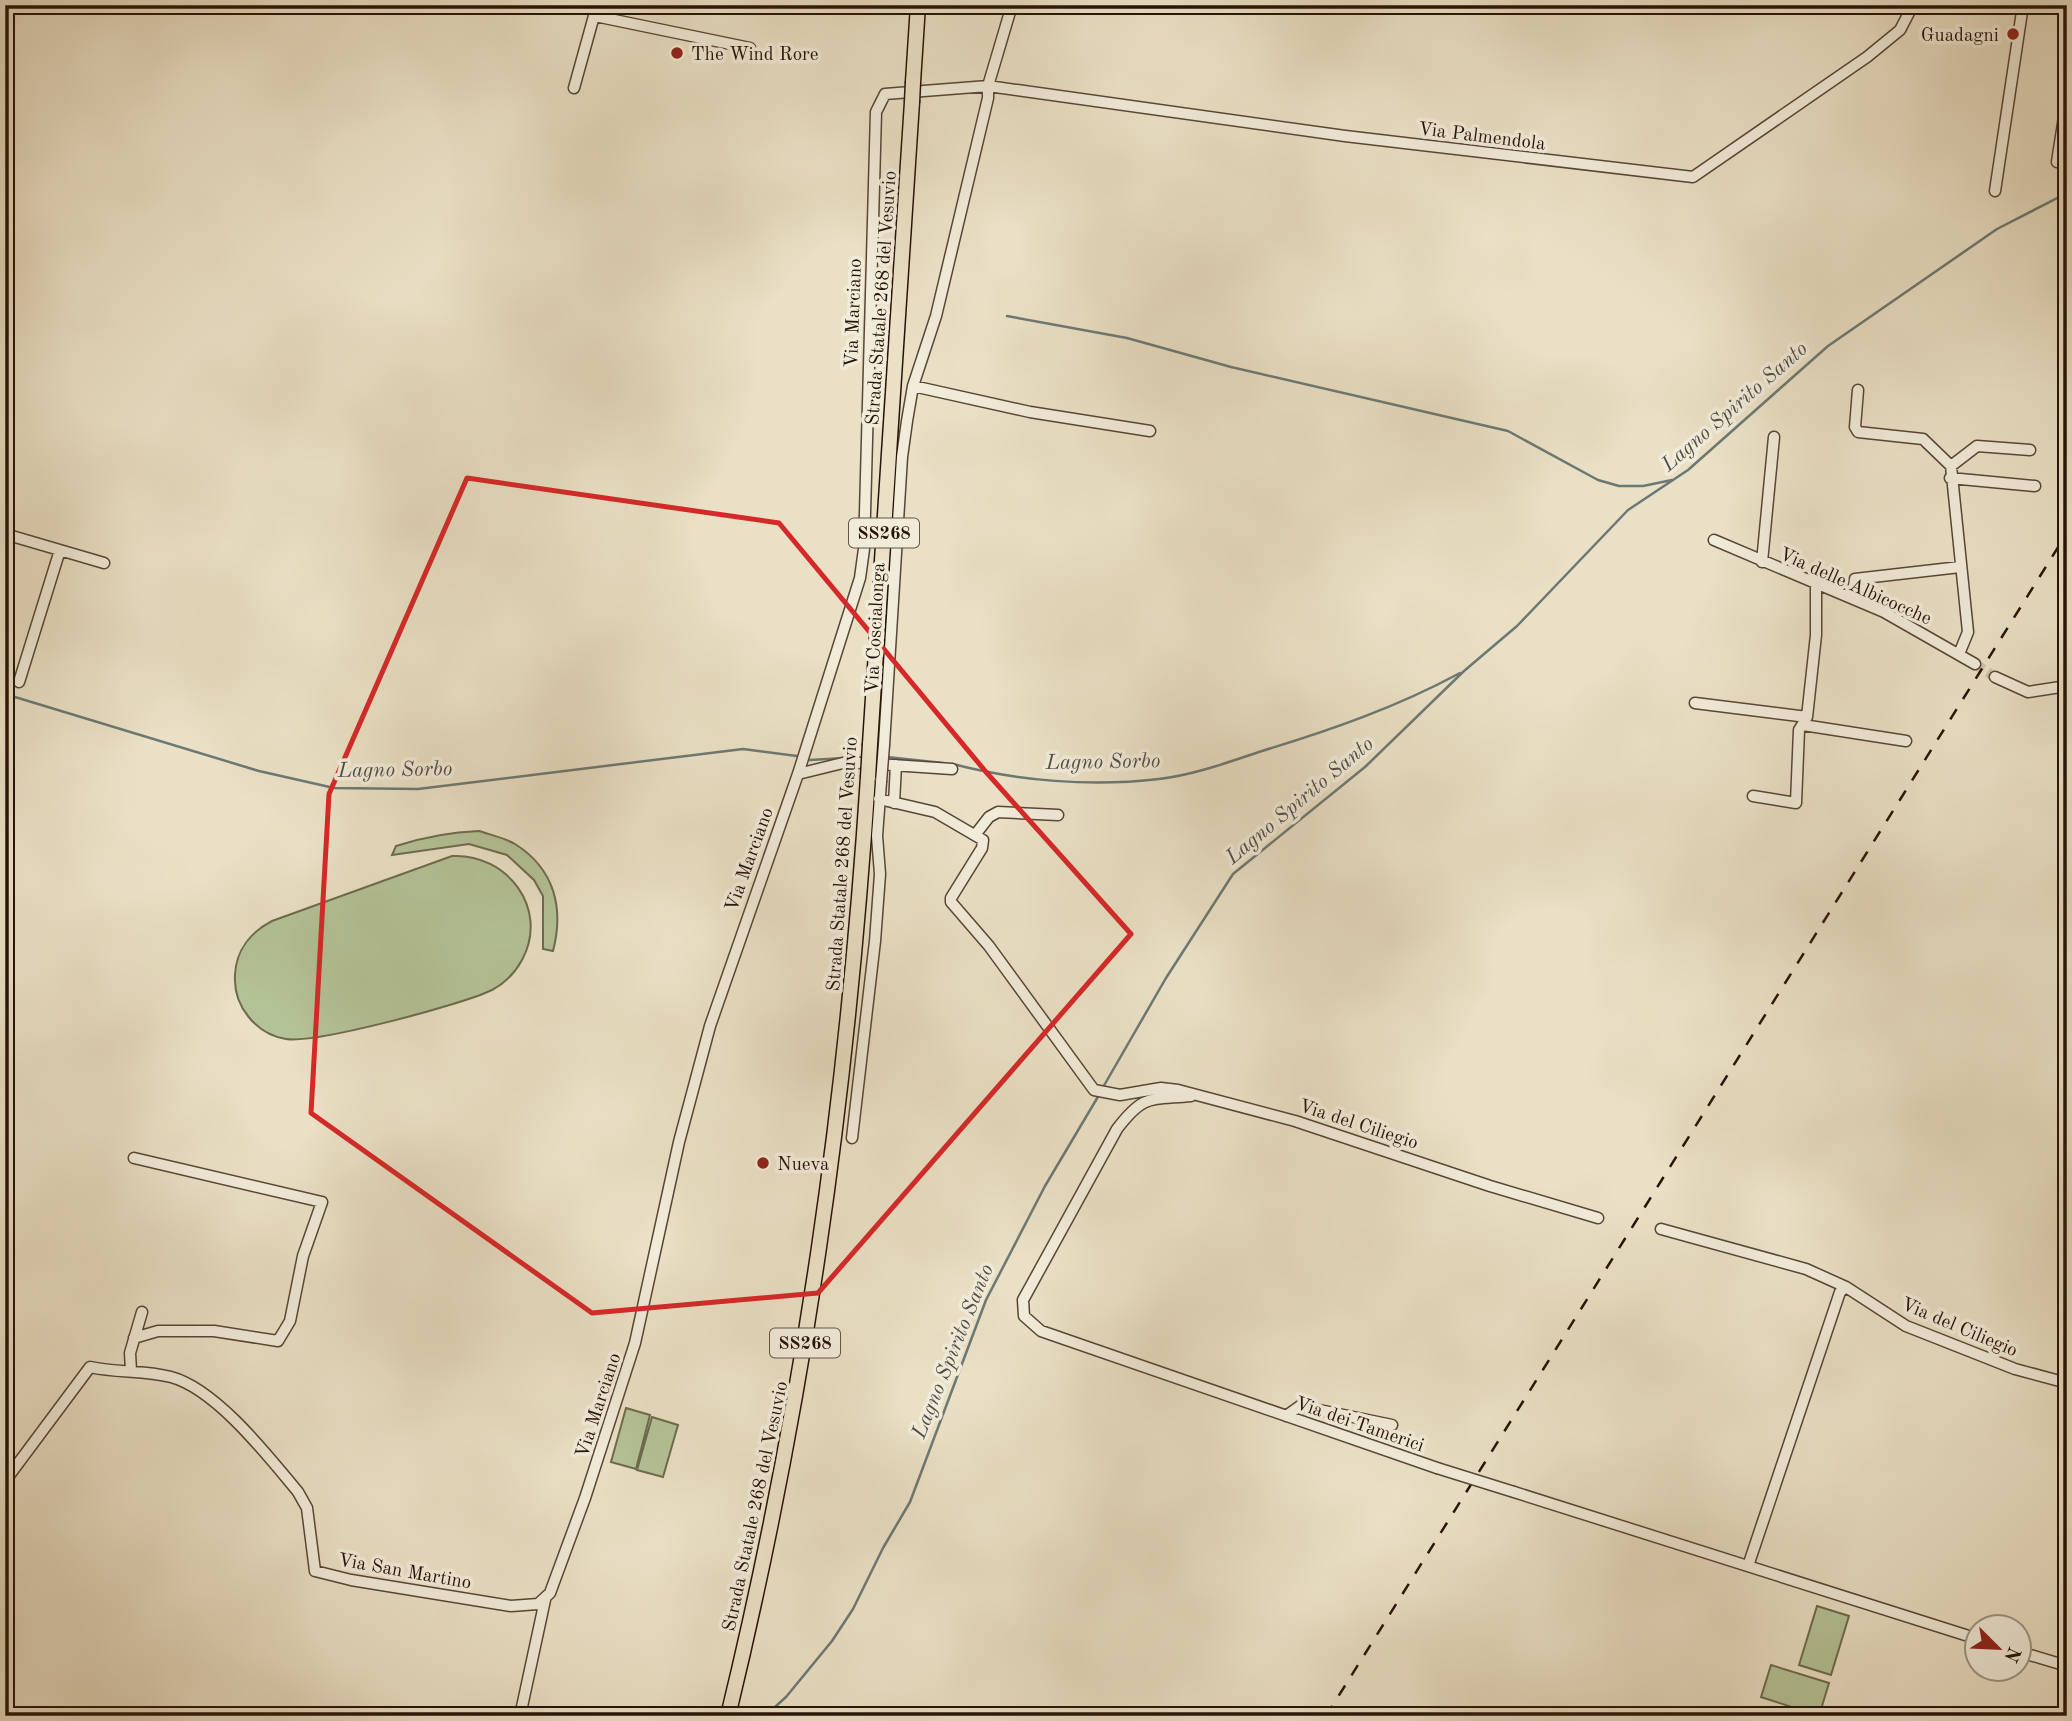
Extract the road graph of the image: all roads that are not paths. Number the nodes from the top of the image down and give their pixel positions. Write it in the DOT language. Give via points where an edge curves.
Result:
graph roads {
  1 [pos="908,5"];
  2 [pos="918,5"];
  3 [pos="1012,5"];
  4 [pos="1913,5"];
  5 [pos="2023,5"];
  6 [pos="596,11"];
  7 [pos="750,48"];
  8 [pos="914,75"];
  9 [pos="988,86"];
  10 [pos="574,88"];
  11 [pos="2067,98"];
  12 [pos="876,112"];
  13 [pos="2057,162"];
  14 [pos="1995,191"];
  15 [pos="913,386"];
  16 [pos="1858,390"];
  17 [pos="1150,432"];
  18 [pos="1774,437"];
  19 [pos="2030,450"];
  20 [pos="1951,466"];
  21 [pos="1950,478"];
  22 [pos="2035,486"];
  23 [pos="5,534"];
  24 [pos="1714,540"];
  25 [pos="60,551"];
  26 [pos="1762,562"];
  27 [pos="103,563"];
  28 [pos="1960,567"];
  29 [pos="1816,585"];
  30 [pos="1852,598"];
  31 [pos="1959,654"];
  32 [pos="1975,664"];
  33 [pos="1995,677"];
  34 [pos="19,682"];
  35 [pos="2067,686"];
  36 [pos="1695,703"];
  37 [pos="1805,721"];
  38 [pos="1906,741"];
  39 [pos="877,744"];
  40 [pos="895,765"];
  41 [pos="952,769"];
  42 [pos="798,774"];
  43 [pos="874,780"];
  44 [pos="1753,796"];
  45 [pos="879,799"];
  46 [pos="894,803"];
  47 [pos="1058,815"];
  48 [pos="975,835"];
  49 [pos="1194,1096"];
  50 [pos="852,1138"];
  51 [pos="134,1158"];
  52 [pos="1598,1218"];
  53 [pos="1661,1229"];
  54 [pos="1846,1287"];
  55 [pos="142,1312"];
  56 [pos="134,1338"];
  57 [pos="131,1371"];
  58 [pos="2067,1382"];
  59 [pos="1286,1416"];
  60 [pos="1392,1425"];
  61 [pos="5,1480"];
  62 [pos="1748,1566"];
  63 [pos="545,1600"];
  64 [pos="1964,1635"];
  65 [pos="2034,1656"];
  66 [pos="2067,1666"];
  67 [pos="520,1716"];
  68 [pos="728,1716"];
  1 -- 8 [label="highway, SS268"];
  2 -- 8 [label="highway, Strada Statale 268 del Vesuvio / SS268"];
  3 -- 9 [label="street, Via Coscialonga"];
  4 -- 9 [label="street, Via Palmendola" via="1900,30 1867,57 1693,177 1345,136"];
  5 -- 14 [label="street"];
  6 -- 7 [label="street"];
  6 -- 10 [label="street"];
  8 -- 39 [label="highway, Strada Statale 268 del Vesuvio / SS268, bridge"];
  9 -- 12 [label="street, Via Palmendola" via="885,94"];
  9 -- 15 [label="street, Via Coscialonga" via="936,316"];
  11 -- 13 [label="street"];
  12 -- 42 [label="street, Via Marciano" via="864,549"];
  15 -- 17 [label="street"];
  15 -- 39 [label="street, Via Coscialonga" via="902,457"];
  16 -- 20 [label="street" via="1858,432 1923,439"];
  18 -- 26 [label="street"];
  19 -- 20 [label="street" via="1977,446"];
  20 -- 21 [label="street"];
  21 -- 22 [label="street"];
  21 -- 28 [label="street"];
  23 -- 25 [label="street"];
  24 -- 26 [label="street, Via delle Albicocche"];
  25 -- 27 [label="street"];
  25 -- 34 [label="street"];
  26 -- 29 [label="street, Via delle Albicocche"];
  28 -- 30 [label="street" via="1855,579"];
  28 -- 31 [label="street" via="1968,632"];
  29 -- 30 [label="street, Via delle Albicocche"];
  29 -- 37 [label="street" via="1816,635"];
  30 -- 31 [label="street, Via delle Albicocche"];
  31 -- 32 [label="street, Via delle Albicocche"];
  33 -- 35 [label="street" via="2028,692"];
  36 -- 37 [label="street"];
  37 -- 38 [label="street"];
  37 -- 44 [label="street" via="1800,730 1796,803"];
  39 -- 43 [label="highway, Strada Statale 268 del Vesuvio / SS268, bridge"];
  40 -- 41 [label="street"];
  40 -- 42 [label="street" via="847,762"];
  40 -- 46 [label="street"];
  42 -- 63 [label="street, Via Marciano" via="710,1026 635,1343"];
  43 -- 45 [label="street"];
  43 -- 68 [label="highway, Strada Statale 268 del Vesuvio / SS268" via="817,1273 785,1455"];
  45 -- 46 [label="street"];
  45 -- 50 [label="street" via="876,941"];
  46 -- 48 [label="street" via="935,812"];
  47 -- 48 [label="street" via="998,812"];
  48 -- 49 [label="street, Via del Ciliegio" via="984,843 951,902 997,957 1089,1086 1120,1095 1161,1088"];
  49 -- 52 [label="street, Via del Ciliegio" via="1295,1121"];
  49 -- 59 [label="street, Via dei Tamerici" via="1135,1106 1117,1129 1037,1272 1023,1300 1024,1315 1041,1331"];
  51 -- 56 [label="street" via="321,1200 322,1204 303,1256 290,1321 278,1341 214,1331 158,1331"];
  53 -- 54 [label="street, Via del Ciliegio" via="1805,1269"];
  54 -- 58 [label="street, Via del Ciliegio" via="1906,1326 2015,1369"];
  54 -- 62 [label="street" via="1840,1292"];
  55 -- 56 [label="street"];
  56 -- 57 [label="street"];
  57 -- 61 [label="street, Via San Martino" via="90,1367"];
  57 -- 63 [label="street, Via San Martino" via="187,1383 215,1404 275,1464 307,1508 315,1571 511,1606 530,1607"];
  59 -- 60 [label="street" via="1300,1406"];
  59 -- 62 [label="street, Via dei Tamerici, bridge"];
  62 -- 64 [label="street, Via dei Tamerici"];
  63 -- 67 [label="street, Via Marciano"];
  65 -- 66 [label="street"];
}
